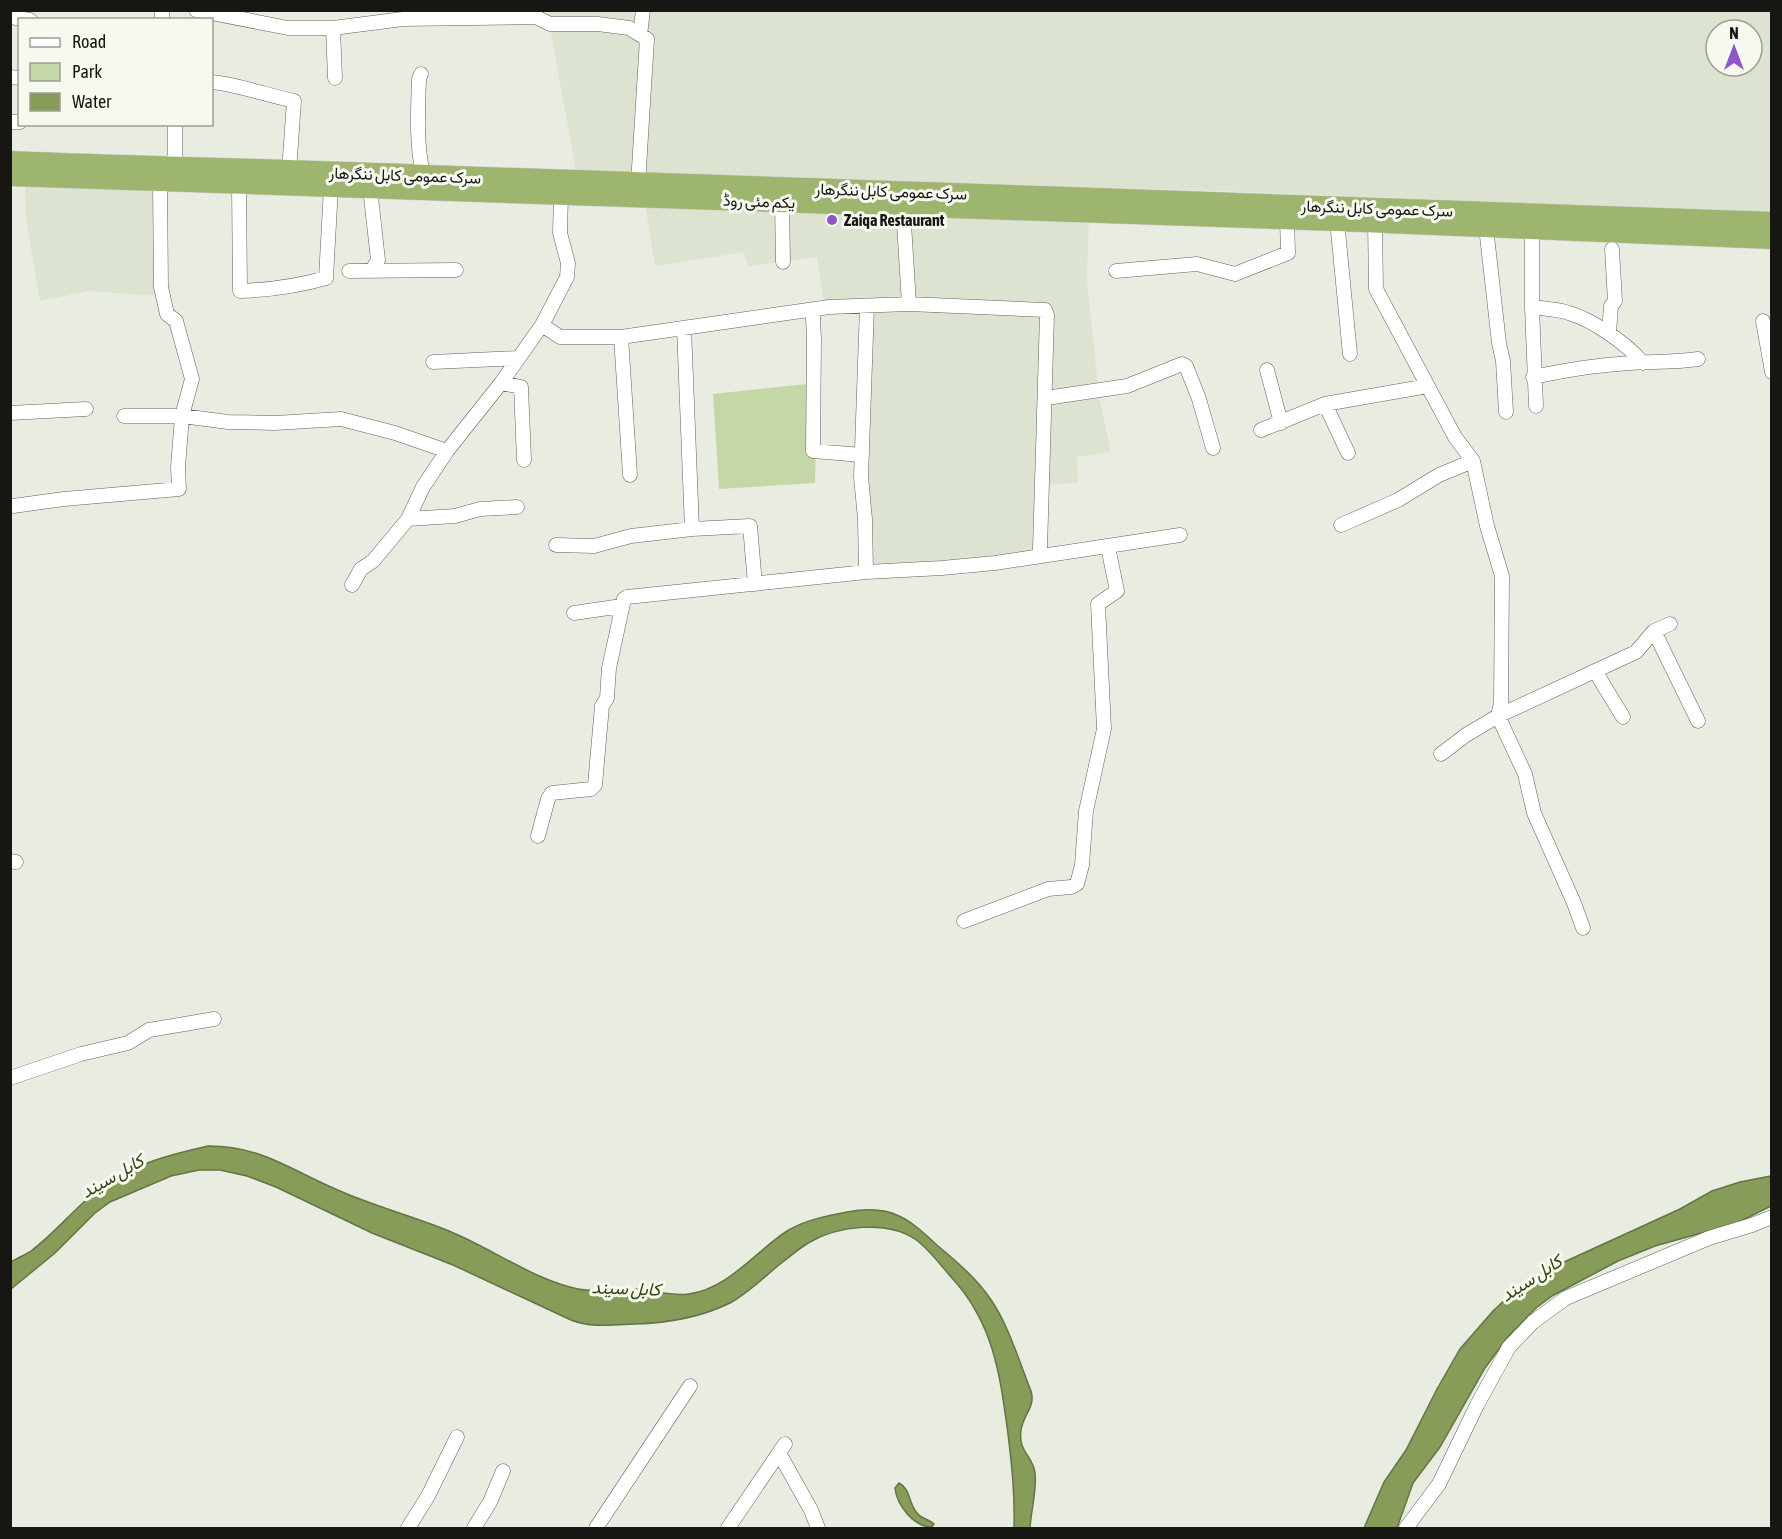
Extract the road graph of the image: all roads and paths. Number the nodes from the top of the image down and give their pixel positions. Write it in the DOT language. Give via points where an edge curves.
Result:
graph roads {
  1 [pos="196,10"];
  2 [pos="643,10"];
  3 [pos="232,14"];
  4 [pos="535,14"];
  5 [pos="266,17"];
  6 [pos="333,28"];
  7 [pos="640,35"];
  8 [pos="421,74"];
  9 [pos="335,78"];
  10 [pos="213,82"];
  11 [pos="174,126"];
  12 [pos="10,161"];
  13 [pos="290,171"];
  14 [pos="423,174"];
  15 [pos="165,175"];
  16 [pos="10,176"];
  17 [pos="239,185"];
  18 [pos="331,187"];
  19 [pos="370,188"];
  20 [pos="641,191"];
  21 [pos="561,195"];
  22 [pos="782,202"];
  23 [pos="903,207"];
  24 [pos="1089,212"];
  25 [pos="1287,219"];
  26 [pos="1336,221"];
  27 [pos="1375,222"];
  28 [pos="1772,222"];
  29 [pos="1486,226"];
  30 [pos="1532,228"];
  31 [pos="1772,239"];
  32 [pos="1612,249"];
  33 [pos="783,262"];
  34 [pos="372,270"];
  35 [pos="456,270"];
  36 [pos="349,271"];
  37 [pos="1116,271"];
  38 [pos="909,304"];
  39 [pos="867,306"];
  40 [pos="1532,306"];
  41 [pos="815,309"];
  42 [pos="1763,321"];
  43 [pos="542,325"];
  44 [pos="684,328"];
  45 [pos="1609,333"];
  46 [pos="621,337"];
  47 [pos="1350,354"];
  48 [pos="518,358"];
  49 [pos="1698,359"];
  50 [pos="433,362"];
  51 [pos="1643,363"];
  52 [pos="1267,370"];
  53 [pos="1772,372"];
  54 [pos="1533,377"];
  55 [pos="501,383"];
  56 [pos="1428,386"];
  57 [pos="1046,398"];
  58 [pos="1325,404"];
  59 [pos="1536,406"];
  60 [pos="86,409"];
  61 [pos="1506,412"];
  62 [pos="10,413"];
  63 [pos="124,416"];
  64 [pos="182,416"];
  65 [pos="1281,423"];
  66 [pos="1261,430"];
  67 [pos="1213,448"];
  68 [pos="447,451"];
  69 [pos="1348,453"];
  70 [pos="862,455"];
  71 [pos="524,460"];
  72 [pos="1473,461"];
  73 [pos="630,475"];
  74 [pos="13,506"];
  75 [pos="517,507"];
  76 [pos="408,519"];
  77 [pos="1341,525"];
  78 [pos="692,529"];
  79 [pos="1180,535"];
  80 [pos="556,545"];
  81 [pos="1108,547"];
  82 [pos="1041,555"];
  83 [pos="866,572"];
  84 [pos="755,584"];
  85 [pos="352,585"];
  86 [pos="622,606"];
  87 [pos="574,613"];
  88 [pos="1670,624"];
  89 [pos="1654,632"];
  90 [pos="1595,671"];
  91 [pos="1498,716"];
  92 [pos="1623,717"];
  93 [pos="1698,721"];
  94 [pos="1441,754"];
  95 [pos="538,836"];
  96 [pos="964,921"];
  97 [pos="1583,928"];
  98 [pos="214,1019"];
  99 [pos="10,1078"];
  100 [pos="1772,1216"];
  101 [pos="690,1386"];
  102 [pos="457,1437"];
  103 [pos="503,1471"];
  104 [pos="408,1528"];
  105 [pos="474,1528"];
  106 [pos="596,1528"];
  107 [pos="728,1528"];
  108 [pos="818,1528"];
  109 [pos="1406,1528"];
  1 -- 3 [label="street"];
  2 -- 7 [label="street"];
  3 -- 5 [label="street"];
  4 -- 6 [label="street" via="403,19"];
  4 -- 7 [label="street" via="550,24 598,24 629,28"];
  5 -- 6 [label="street" via="288,28"];
  6 -- 9 [label="street"];
  7 -- 20 [label="street" via="647,39"];
  8 -- 14 [label="street" via="418,114"];
  10 -- 13 [label="street" via="235,84 294,101"];
  11 -- 15 [label="street" via="175,155"];
  12 -- 15 [label="highway, سرک عمومی کابل ننگرهار"];
  13 -- 14 [label="highway, سرک عمومی کابل ننگرهار"];
  13 -- 15 [label="highway, سرک عمومی کابل ننگرهار"];
  14 -- 20 [label="highway, سرک عمومی کابل ننگرهار"];
  15 -- 16 [label="highway, سرک عمومی کابل ننگرهار"];
  15 -- 17 [label="highway, سرک عمومی کابل ننگرهار"];
  15 -- 64 [label="street" via="161,287 168,314 176,321 192,379"];
  17 -- 18 [label="highway, سرک عمومی کابل ننگرهار"];
  17 -- 18 [label="street" via="240,291 270,290 326,278"];
  18 -- 19 [label="highway, سرک عمومی کابل ننگرهار"];
  19 -- 21 [label="highway, سرک عمومی کابل ننگرهار"];
  19 -- 34 [label="street" via="378,261"];
  20 -- 21 [label="highway, سرک عمومی کابل ننگرهار"];
  20 -- 22 [label="highway, یکم مئی روڈ"];
  20 -- 28 [label="highway, سرک عمومی کابل ننگرهار" via="985,194"];
  21 -- 43 [label="street" via="567,277"];
  22 -- 23 [label="highway, یکم مئی روڈ"];
  22 -- 33 [label="street"];
  23 -- 24 [label="highway, یکم مئی روڈ"];
  23 -- 38 [label="street"];
  24 -- 25 [label="highway, سرک عمومی کابل ننگرهار"];
  25 -- 26 [label="highway, سرک عمومی کابل ننگرهار"];
  25 -- 37 [label="street" via="1288,253 1235,274 1197,264"];
  26 -- 27 [label="highway, سرک عمومی کابل ننگرهار"];
  26 -- 47 [label="street"];
  27 -- 29 [label="highway, سرک عمومی کابل ننگرهار"];
  27 -- 56 [label="street" via="1376,289"];
  29 -- 30 [label="highway, سرک عمومی کابل ننگرهار"];
  29 -- 61 [label="street"];
  30 -- 31 [label="highway, سرک عمومی کابل ننگرهار"];
  30 -- 40 [label="street"];
  32 -- 45 [label="street" via="1615,301 1611,306"];
  34 -- 35 [label="street"];
  34 -- 36 [label="street"];
  38 -- 39 [label="street"];
  38 -- 57 [label="street" via="1045,310"];
  39 -- 41 [label="street"];
  39 -- 70 [label="street"];
  40 -- 45 [label="street" via="1570,313"];
  40 -- 54 [label="street"];
  41 -- 44 [label="street"];
  41 -- 70 [label="street" via="813,451"];
  42 -- 53 [label="street"];
  43 -- 46 [label="street" via="560,337"];
  43 -- 48 [label="street"];
  44 -- 46 [label="street"];
  44 -- 78 [label="street"];
  45 -- 51 [label="street" via="1633,350"];
  46 -- 73 [label="street"];
  48 -- 50 [label="street"];
  48 -- 55 [label="street"];
  49 -- 51 [label="street"];
  51 -- 54 [label="street" via="1581,367"];
  52 -- 65 [label="street"];
  54 -- 59 [label="street"];
  55 -- 68 [label="street"];
  55 -- 71 [label="street" via="521,387"];
  56 -- 58 [label="street"];
  56 -- 72 [label="street" via="1455,437"];
  57 -- 67 [label="street" via="1127,386 1182,364 1199,399"];
  57 -- 82 [label="street"];
  58 -- 65 [label="street"];
  58 -- 69 [label="street"];
  60 -- 62 [label="street"];
  63 -- 64 [label="street"];
  64 -- 68 [label="street" via="275,423 341,419"];
  64 -- 74 [label="street" via="179,489"];
  65 -- 66 [label="street"];
  68 -- 76 [label="street"];
  70 -- 83 [label="street"];
  72 -- 77 [label="street"];
  72 -- 91 [label="street" via="1502,576"];
  75 -- 76 [label="street"];
  76 -- 85 [label="street" via="373,561 361,569"];
  78 -- 80 [label="street" via="631,536 594,546"];
  78 -- 84 [label="street" via="750,526"];
  79 -- 81 [label="street"];
  81 -- 82 [label="street"];
  81 -- 96 [label="street" via="1117,591 1098,604 1104,729 1086,811 1077,884 1048,889"];
  82 -- 83 [label="street" via="995,563"];
  83 -- 84 [label="street"];
  84 -- 86 [label="street" via="627,597"];
  86 -- 87 [label="street"];
  86 -- 95 [label="street" via="607,698 602,706 595,785 591,789 552,793"];
  88 -- 89 [label="street"];
  89 -- 90 [label="street" via="1636,652"];
  89 -- 93 [label="street"];
  90 -- 91 [label="street"];
  90 -- 92 [label="street"];
  91 -- 94 [label="street"];
  91 -- 97 [label="street" via="1525,774 1534,813"];
  98 -- 99 [label="street" via="149,1030 128,1043"];
  100 -- 109 [label="street" via="1566,1298 1533,1322 1509,1347 1439,1484"];
  101 -- 106 [label="street"];
  102 -- 104 [label="street"];
  103 -- 105 [label="street"];
  107 -- 108 [label="street" via="782,1448"];
}
